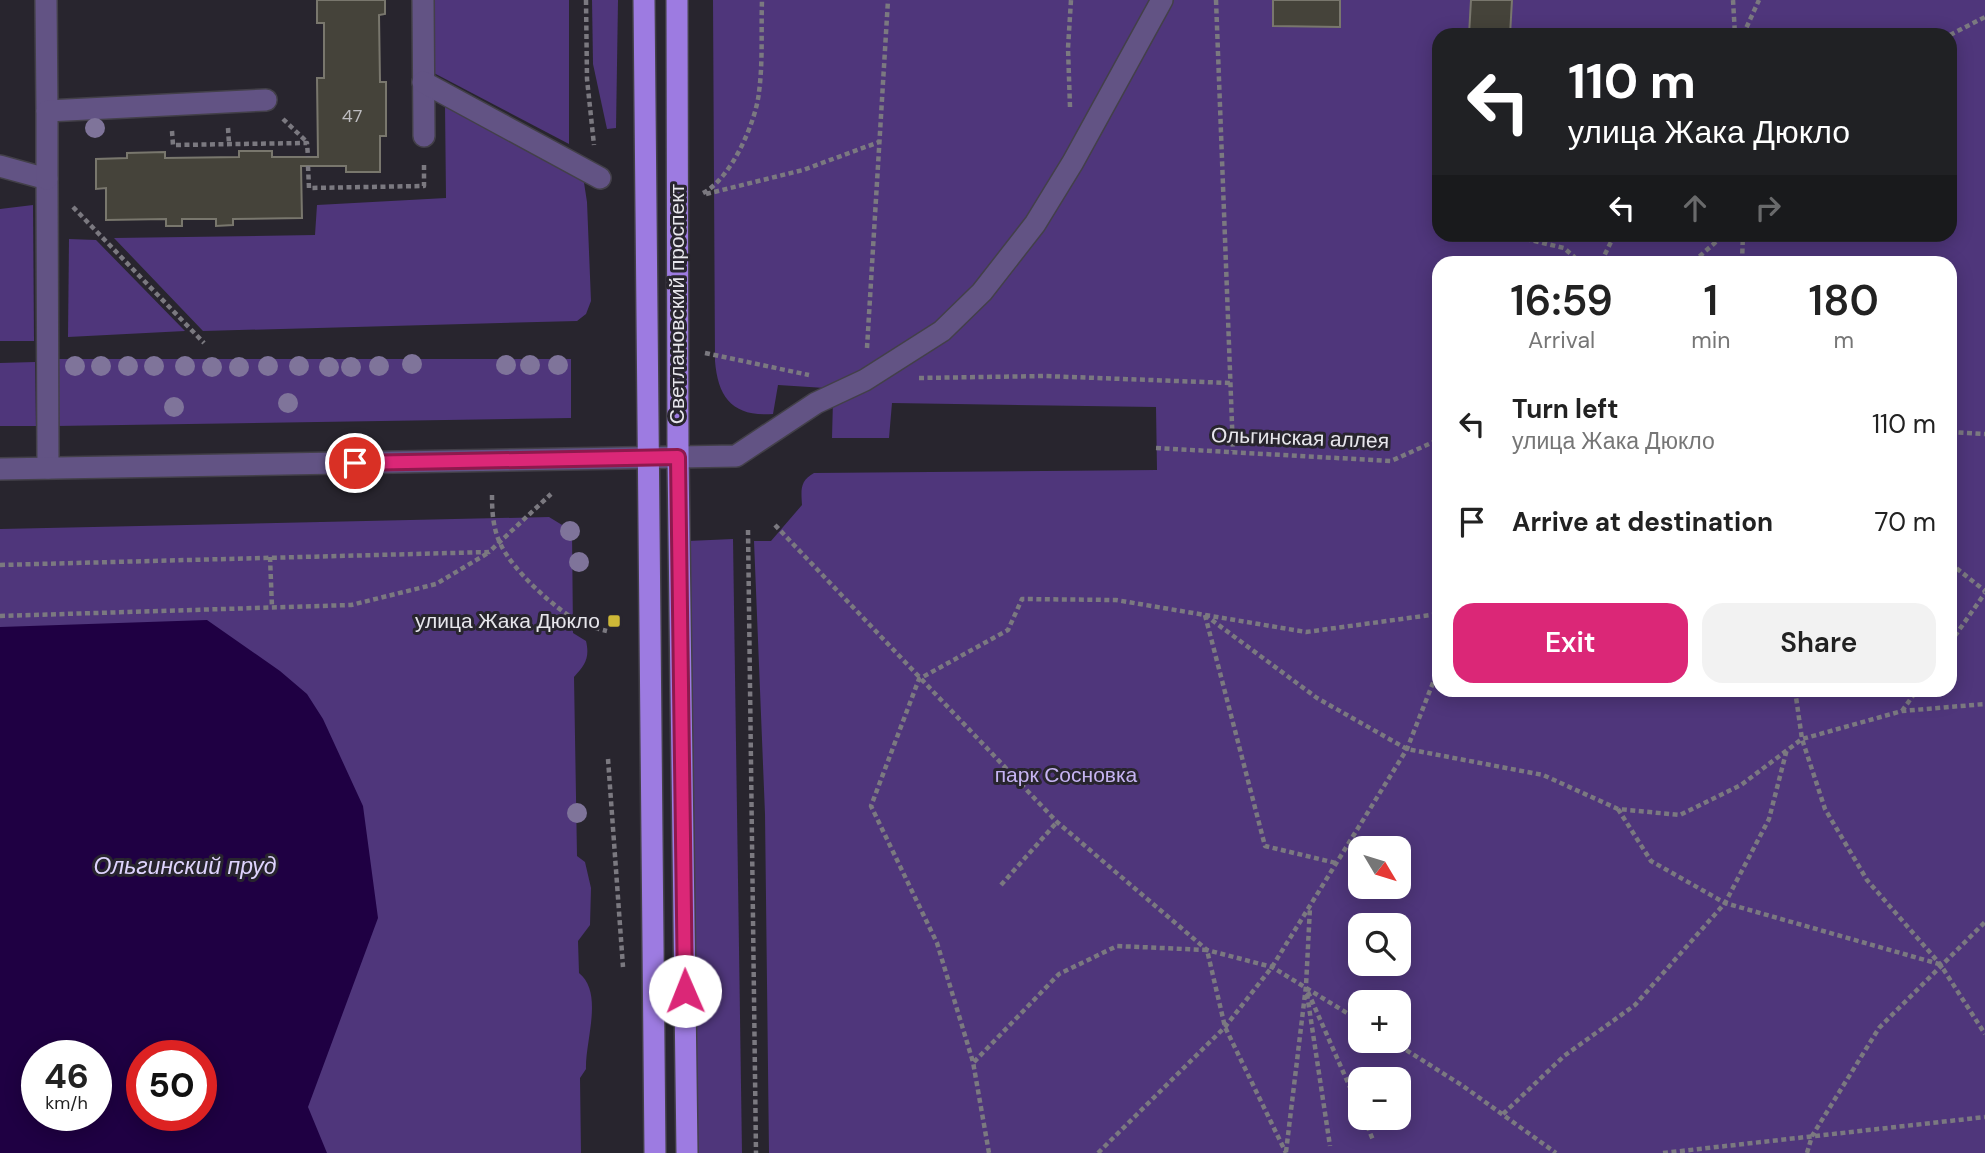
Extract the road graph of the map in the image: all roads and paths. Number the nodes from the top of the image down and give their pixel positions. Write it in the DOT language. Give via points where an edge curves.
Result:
graph roads {
  1 [pos="46,0"];
  2 [pos="423,0"];
  3 [pos="586,0"];
  4 [pos="644,0"];
  5 [pos="677,0"];
  6 [pos="762,0"];
  7 [pos="888,0"];
  8 [pos="1071,0"];
  9 [pos="1162,0"];
  10 [pos="1216,0"];
  11 [pos="1733,0"];
  12 [pos="1759,0"];
  13 [pos="1985,17"];
  14 [pos="1735,28"];
  15 [pos="1746,28"];
  16 [pos="1957,31"];
  17 [pos="422,82"];
  18 [pos="266,100"];
  19 [pos="47,111"];
  20 [pos="1071,111"];
  21 [pos="425,136"];
  22 [pos="879,142"];
  23 [pos="173,145"];
  24 [pos="594,149"];
  25 [pos="308,157"];
  26 [pos="0,166"];
  27 [pos="308,166"];
  28 [pos="600,178"];
  29 [pos="47,179"];
  30 [pos="1539,242"];
  31 [pos="1717,242"];
  32 [pos="1573,256"];
  33 [pos="1700,256"];
  34 [pos="204,343"];
  35 [pos="697,351"];
  36 [pos="814,376"];
  37 [pos="865,380"];
  38 [pos="1230,383"];
  39 [pos="1957,432"];
  40 [pos="1985,434"];
  41 [pos="1432,443"];
  42 [pos="1156,448"];
  43 [pos="1233,451"];
  44 [pos="678,457"];
  45 [pos="648,458"];
  46 [pos="48,468"];
  47 [pos="0,469"];
  48 [pos="551,494"];
  49 [pos="492,495"];
  50 [pos="775,526"];
  51 [pos="748,530"];
  52 [pos="500,543"];
  53 [pos="489,552"];
  54 [pos="270,558"];
  55 [pos="0,565"];
  56 [pos="1957,569"];
  57 [pos="1985,592"];
  58 [pos="272,607"];
  59 [pos="1205,614"];
  60 [pos="1432,615"];
  61 [pos="0,616"];
  62 [pos="607,631"];
  63 [pos="1957,633"];
  64 [pos="919,679"];
  65 [pos="1432,685"];
  66 [pos="1796,697"];
  67 [pos="1912,697"];
  68 [pos="1985,704"];
  69 [pos="1902,711"];
  70 [pos="1802,739"];
  71 [pos="1787,748"];
  72 [pos="1407,749"];
  73 [pos="608,759"];
  74 [pos="1618,809"];
  75 [pos="1057,822"];
  76 [pos="1336,863"];
  77 [pos="1001,885"];
  78 [pos="1725,903"];
  79 [pos="1311,904"];
  80 [pos="1985,922"];
  81 [pos="1207,950"];
  82 [pos="1940,964"];
  83 [pos="1272,967"];
  84 [pos="624,973"];
  85 [pos="1306,986"];
  86 [pos="1348,1013"];
  87 [pos="1225,1027"];
  88 [pos="1985,1034"];
  89 [pos="1410,1053"];
  90 [pos="973,1062"];
  91 [pos="1348,1082"];
  92 [pos="1503,1114"];
  93 [pos="1985,1117"];
  94 [pos="1369,1130"];
  95 [pos="1812,1136"];
  96 [pos="1373,1140"];
  97 [pos="1330,1146"];
  98 [pos="655,1153"];
  99 [pos="687,1153"];
  100 [pos="756,1153"];
  101 [pos="989,1153"];
  102 [pos="1098,1153"];
  103 [pos="1556,1153"];
  104 [pos="1663,1153"];
  105 [pos="1807,1153"];
  1 -- 19 [label="street"];
  2 -- 17 [label="street"];
  3 -- 24 [label="path"];
  4 -- 45 [label="main road, Светлановский проспект"];
  5 -- 44 [label="main road, Светлановский проспект"];
  6 -- 22 [label="path" via="759,94 741,149 714,188 700,195 803,170"];
  7 -- 22 [label="path"];
  8 -- 20 [label="path"];
  9 -- 37 [label="street" via="1035,224 982,292 942,331"];
  10 -- 38 [label="path"];
  11 -- 14 [label="path"];
  12 -- 15 [label="path"];
  13 -- 16 [label="path"];
  17 -- 21 [label="street"];
  17 -- 28 [label="street"];
  18 -- 19 [label="street"];
  19 -- 29 [label="street"];
  21 -- 27 [label="path" via="424,186 309,188"];
  22 -- 37 [label="path"];
  23 -- 25 [label="path" via="307,142"];
  26 -- 29 [label="street"];
  29 -- 34 [label="path"];
  29 -- 46 [label="street"];
  30 -- 32 [label="path" via="1564,248"];
  31 -- 33 [label="path"];
  35 -- 36 [label="path"];
  37 -- 38 [label="path" via="1045,376"];
  37 -- 44 [label="street" via="817,403 736,456"];
  38 -- 43 [label="path"];
  39 -- 40 [label="path"];
  41 -- 43 [label="path, Ольгинская аллея" via="1391,461"];
  42 -- 43 [label="path, Ольгинская аллея"];
  44 -- 45 [label="street"];
  44 -- 99 [label="main road, Светлановский проспект"];
  45 -- 46 [label="street"];
  45 -- 98 [label="main road, Светлановский проспект"];
  46 -- 47 [label="street"];
  48 -- 52 [label="path"];
  49 -- 52 [label="path" via="492,518"];
  50 -- 64 [label="path"];
  51 -- 100 [label="path"];
  52 -- 53 [label="path"];
  52 -- 62 [label="path" via="555,605 583,624"];
  53 -- 54 [label="path"];
  53 -- 58 [label="path" via="436,584 351,606"];
  54 -- 55 [label="path"];
  54 -- 58 [label="path"];
  56 -- 57 [label="path"];
  57 -- 63 [label="path"];
  58 -- 61 [label="path"];
  59 -- 60 [label="path" via="1306,632"];
  59 -- 64 [label="path" via="1116,600 1022,599 1008,630"];
  59 -- 72 [label="path" via="1317,698"];
  59 -- 76 [label="path" via="1265,846"];
  64 -- 75 [label="path"];
  64 -- 90 [label="path" via="871,806 937,943"];
  65 -- 72 [label="path"];
  66 -- 70 [label="path"];
  67 -- 69 [label="path"];
  68 -- 69 [label="path"];
  69 -- 70 [label="path"];
  70 -- 71 [label="path"];
  70 -- 82 [label="path" via="1825,809 1867,880"];
  71 -- 74 [label="path" via="1741,785 1681,814"];
  71 -- 78 [label="path" via="1769,819"];
  72 -- 74 [label="path" via="1544,775"];
  72 -- 76 [label="path"];
  73 -- 84 [label="path"];
  74 -- 78 [label="path" via="1651,861"];
  75 -- 77 [label="path"];
  75 -- 81 [label="path"];
  76 -- 79 [label="path"];
  78 -- 82 [label="path"];
  78 -- 92 [label="path" via="1634,1005 1564,1056"];
  79 -- 83 [label="path"];
  79 -- 85 [label="path"];
  80 -- 82 [label="path"];
  81 -- 83 [label="path"];
  81 -- 87 [label="path"];
  81 -- 90 [label="path" via="1117,946 1059,974"];
  82 -- 88 [label="path"];
  82 -- 95 [label="path" via="1879,1028"];
  83 -- 85 [label="path"];
  83 -- 87 [label="path"];
  85 -- 86 [label="path"];
  85 -- 87 [label="path" via="1286,1153"];
  85 -- 91 [label="path"];
  85 -- 97 [label="path"];
  87 -- 102 [label="path"];
  89 -- 92 [label="path"];
  90 -- 101 [label="path"];
  92 -- 103 [label="path"];
  93 -- 95 [label="path"];
  94 -- 96 [label="path"];
  95 -- 104 [label="path"];
  95 -- 105 [label="path"];
}
